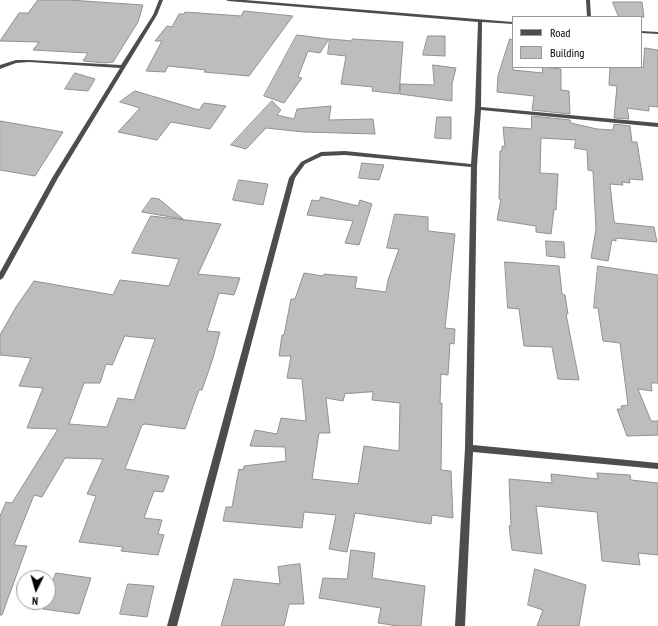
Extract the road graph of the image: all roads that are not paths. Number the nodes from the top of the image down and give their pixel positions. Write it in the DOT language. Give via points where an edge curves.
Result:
graph roads {
  1 [pos="162,0"];
  2 [pos="228,0"];
  3 [pos="588,0"];
  4 [pos="589,16"];
  5 [pos="480,20"];
  6 [pos="512,23"];
  7 [pos="642,32"];
  8 [pos="658,33"];
  9 [pos="0,67"];
  10 [pos="123,67"];
  11 [pos="478,108"];
  12 [pos="657,125"];
  13 [pos="658,134"];
  14 [pos="474,166"];
  15 [pos="0,278"];
  16 [pos="469,448"];
  17 [pos="658,466"];
  18 [pos="172,626"];
  19 [pos="460,626"];
  1 -- 10 [label="street"];
  2 -- 5 [label="street"];
  3 -- 4 [label="street"];
  5 -- 6 [label="street"];
  5 -- 11 [label="street"];
  7 -- 8 [label="street"];
  9 -- 10 [label="street" via="29,61"];
  10 -- 15 [label="street" via="18,243"];
  11 -- 12 [label="street"];
  11 -- 14 [label="street"];
  12 -- 13 [label="street"];
  14 -- 16 [label="street"];
  14 -- 18 [label="street" via="345,153 321,154 302,163 292,178"];
  16 -- 17 [label="street"];
  16 -- 19 [label="street"];
}
